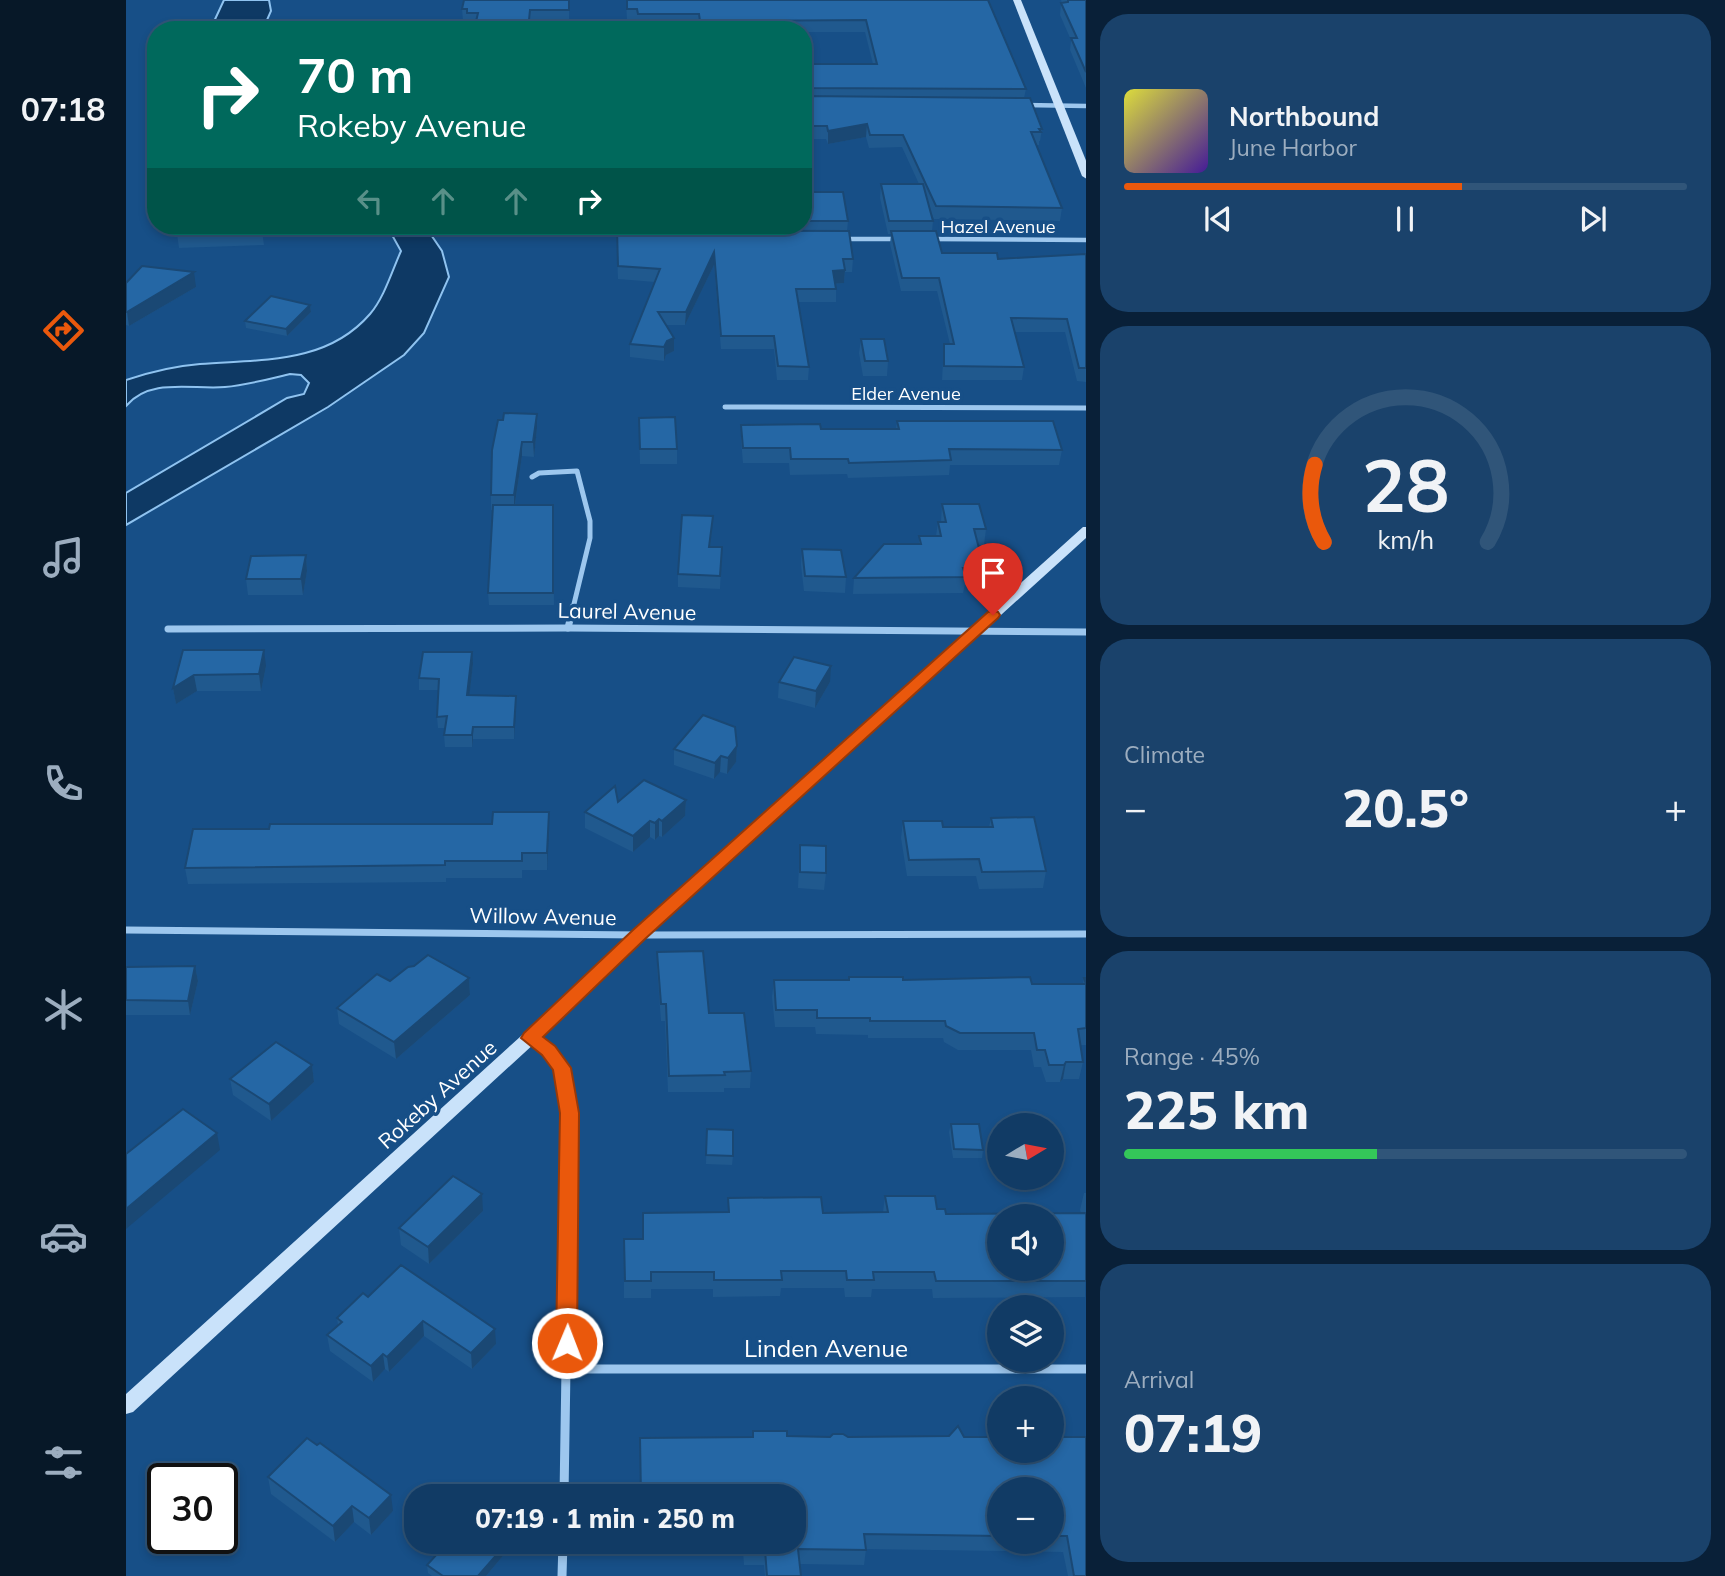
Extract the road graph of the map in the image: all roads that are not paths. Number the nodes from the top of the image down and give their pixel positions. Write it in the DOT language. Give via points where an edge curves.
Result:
graph roads {
  1 [pos="1017,0"];
  2 [pos="1010,105"];
  3 [pos="1058,106"];
  4 [pos="1086,106"];
  5 [pos="1086,176"];
  6 [pos="839,239"];
  7 [pos="908,239"];
  8 [pos="922,239"];
  9 [pos="1086,240"];
  10 [pos="725,407"];
  11 [pos="1086,408"];
  12 [pos="532,477"];
  13 [pos="1086,530"];
  14 [pos="568,628"];
  15 [pos="168,629"];
  16 [pos="974,632"];
  17 [pos="1086,632"];
  18 [pos="126,930"];
  19 [pos="1086,934"];
  20 [pos="639,935"];
  21 [pos="530,1038"];
  22 [pos="566,1369"];
  23 [pos="1086,1369"];
  24 [pos="126,1406"];
  25 [pos="564,1484"];
  26 [pos="563,1554"];
  27 [pos="562,1576"];
  1 -- 3 [label="street"];
  2 -- 3 [label="street"];
  3 -- 4 [label="street"];
  3 -- 5 [label="street"];
  6 -- 7 [label="street"];
  8 -- 9 [label="street, Hazel Avenue"];
  10 -- 11 [label="street, Elder Avenue"];
  12 -- 14 [label="street" via="577,471 590,521"];
  13 -- 16 [label="street, Rokeby Avenue"];
  14 -- 15 [label="street, Laurel Avenue"];
  14 -- 16 [label="street, Laurel Avenue"];
  16 -- 17 [label="street, Laurel Avenue"];
  16 -- 20 [label="street, Rokeby Avenue"];
  18 -- 20 [label="street, Willow Avenue"];
  19 -- 20 [label="street, Willow Avenue"];
  20 -- 21 [label="street, Rokeby Avenue"];
  21 -- 22 [label="street" via="549,1050 562,1068 570,1113"];
  21 -- 24 [label="street, Rokeby Avenue"];
  22 -- 23 [label="street, Linden Avenue"];
  22 -- 25 [label="street"];
  26 -- 27 [label="street"];
}
